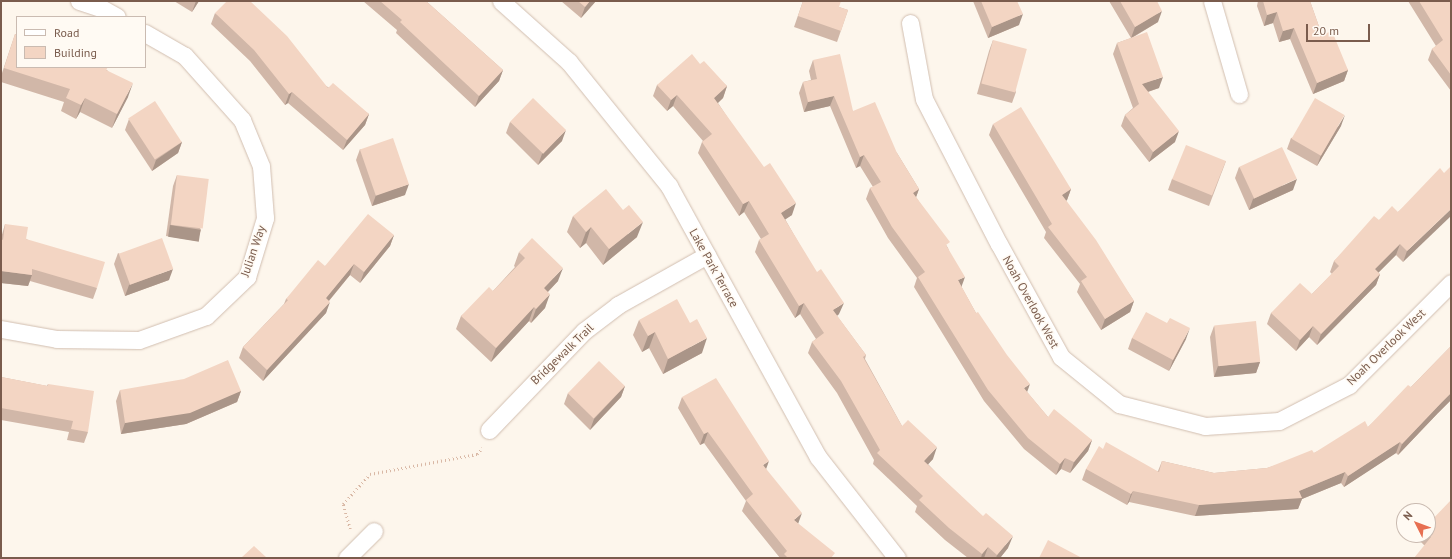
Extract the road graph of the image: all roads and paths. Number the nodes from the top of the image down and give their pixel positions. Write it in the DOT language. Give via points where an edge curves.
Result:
graph roads {
  1 [pos="79,1"];
  2 [pos="501,1"];
  3 [pos="1212,1"];
  4 [pos="115,16"];
  5 [pos="910,23"];
  6 [pos="146,34"];
  7 [pos="1239,94"];
  8 [pos="707,256"];
  9 [pos="1451,283"];
  10 [pos="1,329"];
  11 [pos="489,430"];
  12 [pos="374,531"];
  13 [pos="360,544"];
  14 [pos="347,558"];
  15 [pos="897,558"];
  1 -- 4 [label="street"];
  2 -- 8 [label="street, Lake Park Terrace" via="569,62 669,186"];
  3 -- 7 [label="street"];
  5 -- 9 [label="street, Noah Overlook West" via="924,99 1028,297 1061,357 1119,404 1204,426 1279,421 1349,385"];
  6 -- 10 [label="street, Julian Way" via="185,56 242,120 258,159 265,218 246,278 206,316 139,340 57,339"];
  8 -- 11 [label="street, Bridgewalk Trail" via="618,305 584,330"];
  8 -- 15 [label="street, Lake Park Terrace" via="818,457"];
  11 -- 13 [label="path" via="495,435 477,454 370,474 343,504 351,535"];
  12 -- 13 [label="street"];
  13 -- 14 [label="street"];
}
